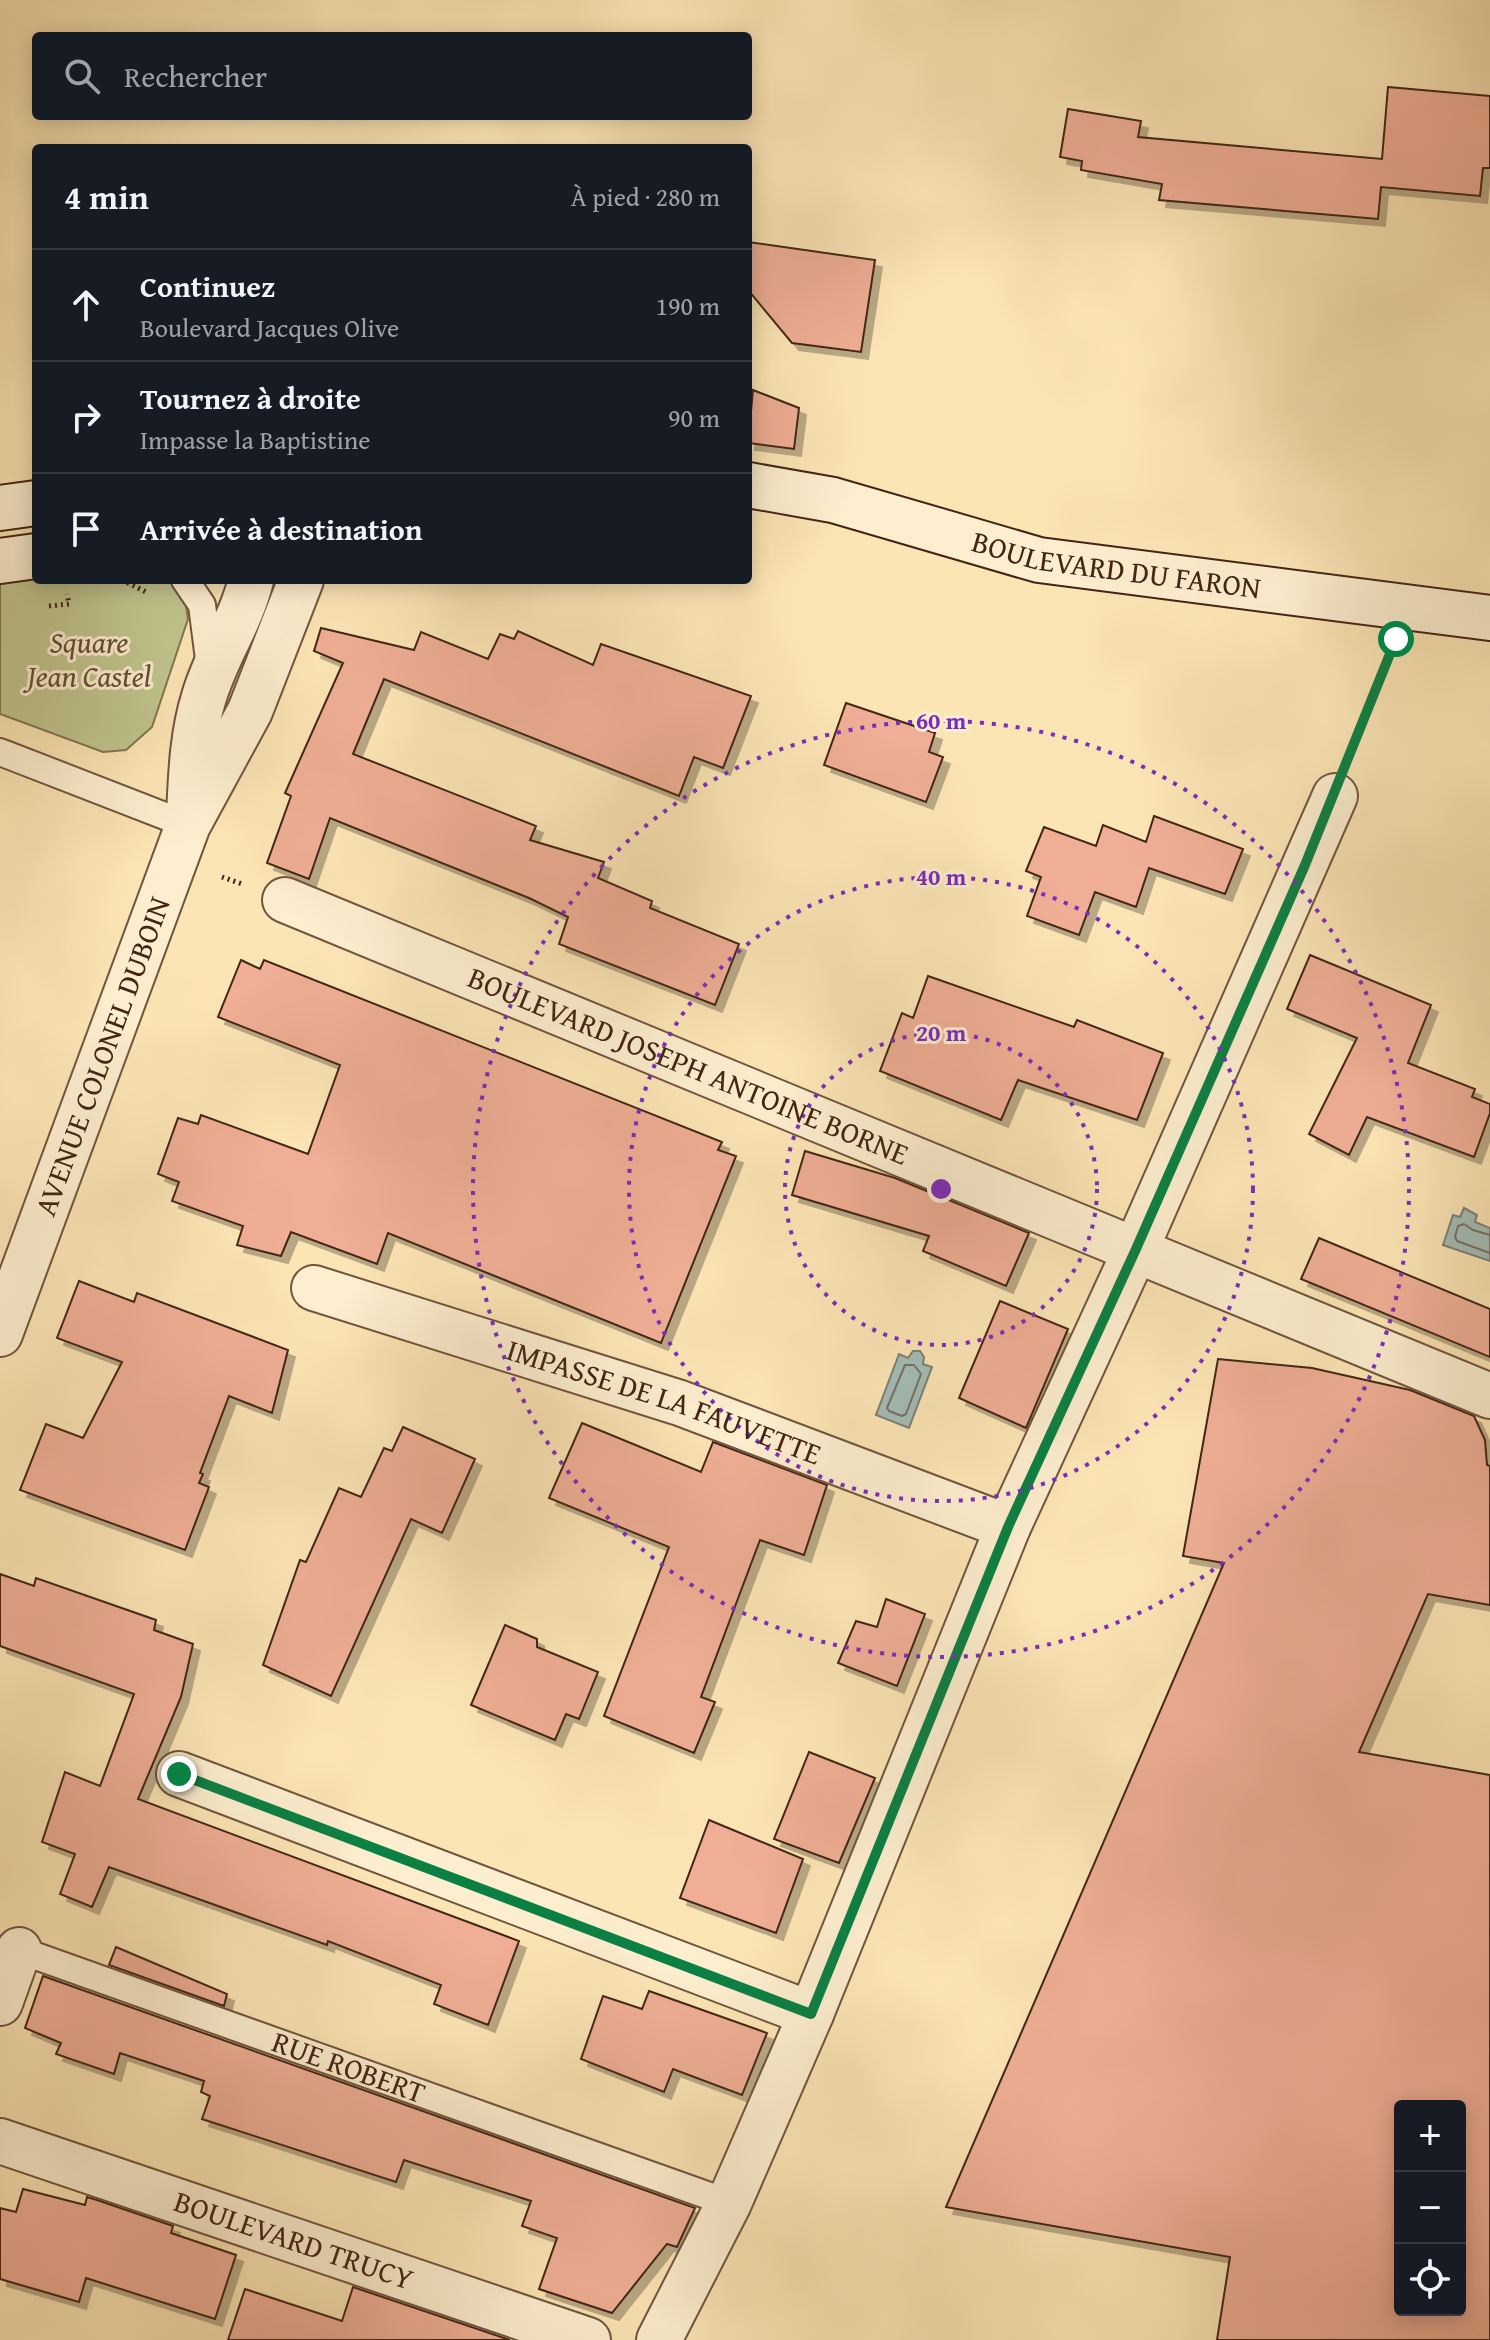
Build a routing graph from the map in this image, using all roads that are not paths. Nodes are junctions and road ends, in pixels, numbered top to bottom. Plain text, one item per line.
1 (752, 486) edge
2 (32, 504) edge
3 (0, 508) edge
4 (32, 557) edge
5 (0, 561) edge
6 (188, 584) edge
7 (250, 584) edge
8 (299, 584) edge
9 (1490, 618) edge
10 (211, 678) junction
11 (0, 752) edge
12 (1335, 796) road end
13 (188, 825) junction
14 (285, 900) dead end
15 (1136, 1249) junction
16 (314, 1288) dead end
17 (0, 1334) edge
18 (1490, 1396) edge
19 (1008, 1527) junction
20 (179, 1774) dead end
21 (19, 1950) joint
22 (0, 2003) edge
23 (811, 2014) junction
24 (0, 2141) edge
25 (729, 2203) junction
26 (588, 2340) edge
27 (659, 2340) edge

1 - 9 street, BOULEVARD DU FARON
2 - 3 street
4 - 5 street
6 - 10 lane
7 - 10 street, AVENUE COLONEL DUBOIN
8 - 13 street, AVENUE COLONEL DUBOIN
10 - 13 street, AVENUE COLONEL DUBOIN
11 - 13 lane
12 - 15 street
13 - 17 street, AVENUE COLONEL DUBOIN
14 - 15 street, BOULEVARD JOSEPH ANTOINE BORNE
15 - 18 street, BOULEVARD JOSEPH ANTOINE BORNE
15 - 19 street
16 - 19 street, IMPASSE DE LA FAUVETTE
19 - 23 street
20 - 23 street
21 - 22 street, RUE ROBERT
21 - 25 lane, RUE ROBERT
23 - 25 street
24 - 26 street, BOULEVARD TRUCY
25 - 27 street

